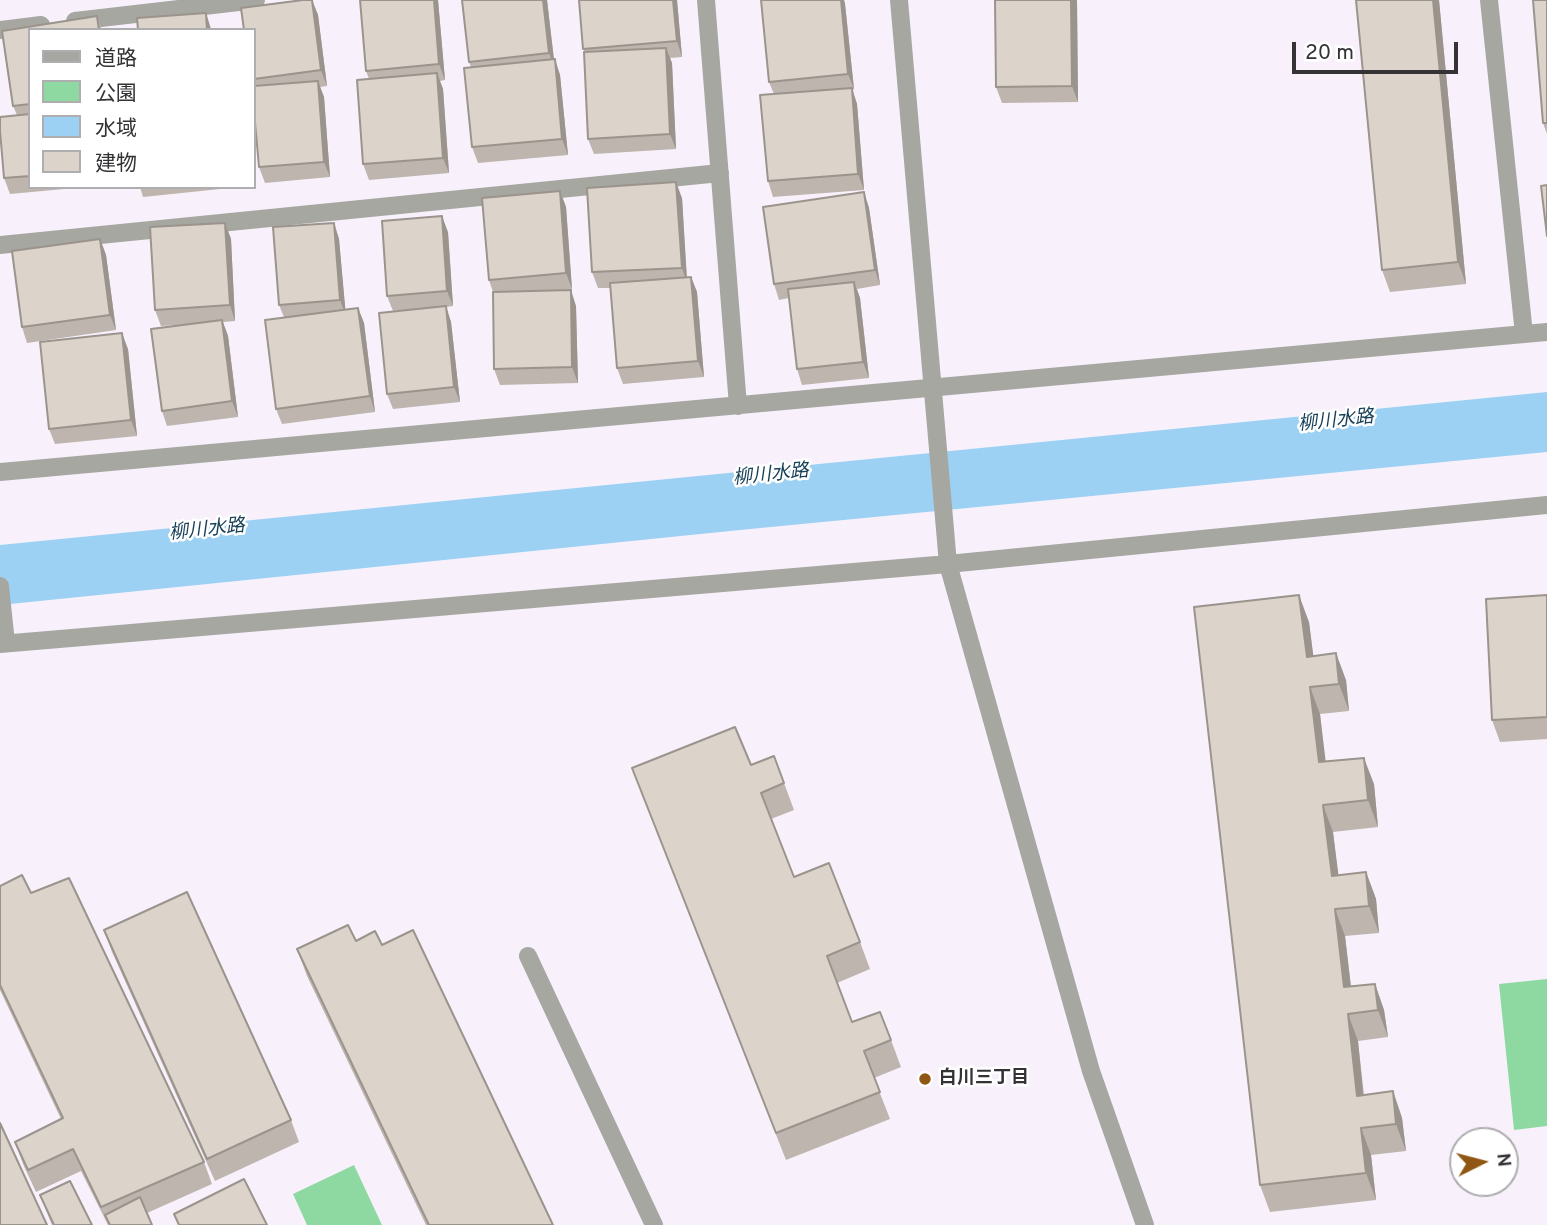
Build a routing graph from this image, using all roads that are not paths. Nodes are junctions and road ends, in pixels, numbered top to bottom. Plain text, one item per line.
1 (256, 0) edge
2 (706, 0) edge
3 (899, 0) edge
4 (1489, 0) edge
5 (0, 30) edge
6 (720, 173) junction
7 (0, 244) edge
8 (1547, 332) edge
9 (1524, 334) junction
10 (932, 388) junction
11 (738, 406) junction
12 (0, 472) edge
13 (1547, 505) edge
14 (948, 564) junction
15 (0, 586) edge
16 (3, 644) edge
17 (528, 956) dead end
18 (654, 1225) edge
19 (1145, 1225) edge

1 - 5 street
2 - 6 street
3 - 10 street
4 - 9 street
6 - 7 street
6 - 11 street
8 - 9 street
9 - 10 street
10 - 11 street
10 - 14 street
11 - 12 street
13 - 14 street
14 - 16 street
14 - 19 street
15 - 16 street
17 - 18 street

